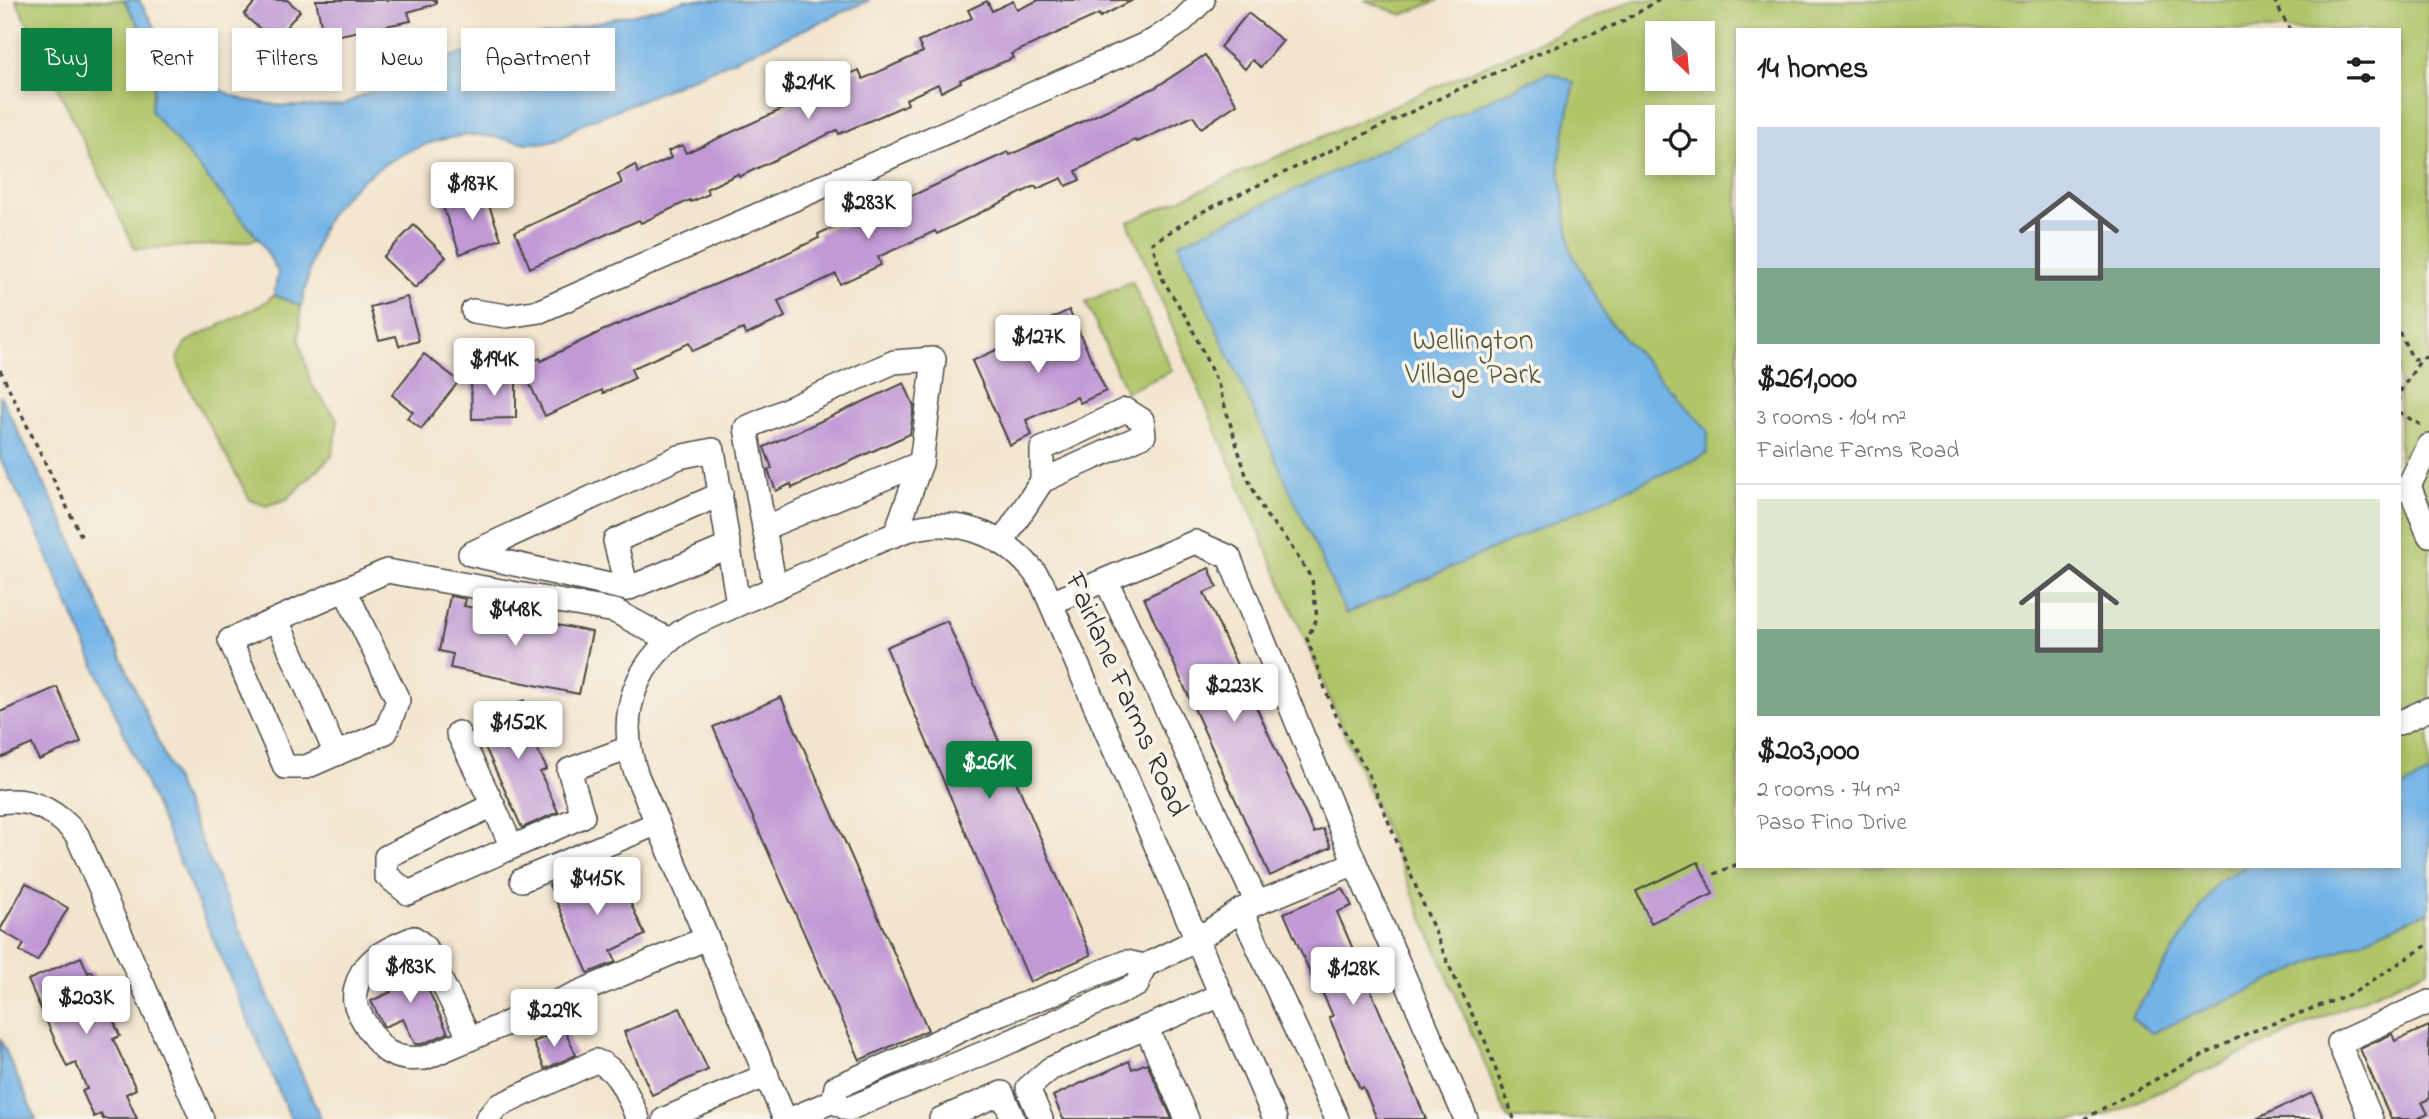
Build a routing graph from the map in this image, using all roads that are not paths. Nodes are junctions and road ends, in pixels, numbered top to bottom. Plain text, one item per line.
1 (1203, 0) edge
2 (474, 312) dead end
3 (2429, 446) edge
4 (921, 463) junction
5 (1042, 481) dead end
6 (2404, 488) edge
7 (721, 494) junction
8 (764, 528) junction
9 (895, 535) junction
10 (2429, 536) edge
11 (1002, 542) junction
12 (729, 546) junction
13 (1106, 580) junction
14 (775, 588) junction
15 (627, 589) junction
16 (345, 590) junction
17 (1051, 603) junction
18 (738, 604) junction
19 (277, 620) junction
20 (669, 640) junction
21 (2429, 709) edge
22 (2401, 722) edge
23 (458, 733) dead end
24 (629, 748) junction
25 (336, 754) junction
26 (0, 802) edge
27 (493, 806) junction
28 (658, 823) junction
29 (512, 847) junction
30 (1354, 863) junction
31 (522, 880) dead end
32 (1249, 906) junction
33 (708, 938) junction
34 (1197, 940) junction
35 (1144, 966) junction
36 (1221, 995) junction
37 (2429, 1002) edge
38 (1146, 1027) junction
39 (470, 1039) junction
40 (767, 1075) junction
41 (833, 1101) junction
42 (202, 1119) edge
43 (487, 1119) edge
44 (638, 1119) edge
45 (665, 1119) edge
46 (785, 1119) edge
47 (791, 1119) edge
48 (941, 1119) edge
49 (1013, 1119) edge
50 (1041, 1119) edge
51 (1187, 1119) edge
52 (1275, 1119) edge
53 (1337, 1119) edge
54 (1466, 1119) edge
55 (2371, 1119) edge

1 - 2 street
3 - 6 street
4 - 8 street
4 - 8 street
4 - 9 street
5 - 11 street
6 - 10 street
7 - 12 street
7 - 15 street
7 - 15 street
8 - 14 street
9 - 11 street, Fairlane Farms Road
9 - 14 street, Fairlane Farms Road
11 - 17 street, Fairlane Farms Road
12 - 15 street
12 - 18 street
13 - 17 street
13 - 30 street
13 - 32 street
14 - 18 street, Fairlane Farms Road
16 - 19 street
16 - 20 street
16 - 25 street
17 - 34 street, Fairlane Farms Road
18 - 20 street, Fairlane Farms Road
19 - 25 street
19 - 25 street
20 - 24 street, Fairlane Farms Road
21 - 22 street
23 - 27 street
24 - 28 street, Fairlane Farms Road
24 - 29 street
26 - 42 street
27 - 29 street
27 - 29 street
28 - 31 street
28 - 33 street, Fairlane Farms Road
30 - 32 street
30 - 54 street
32 - 34 street
32 - 53 street
33 - 39 street
33 - 40 street, Fairlane Farms Road
34 - 35 street
34 - 36 street, Fairlane Farms Road
35 - 41 street
35 - 41 street
36 - 38 street
36 - 52 street, Fairlane Farms Road
37 - 55 street
38 - 50 street
38 - 51 street
39 - 39 street
40 - 45 street
40 - 46 street, Fairlane Farms Road
41 - 47 street
43 - 44 street
48 - 49 street

